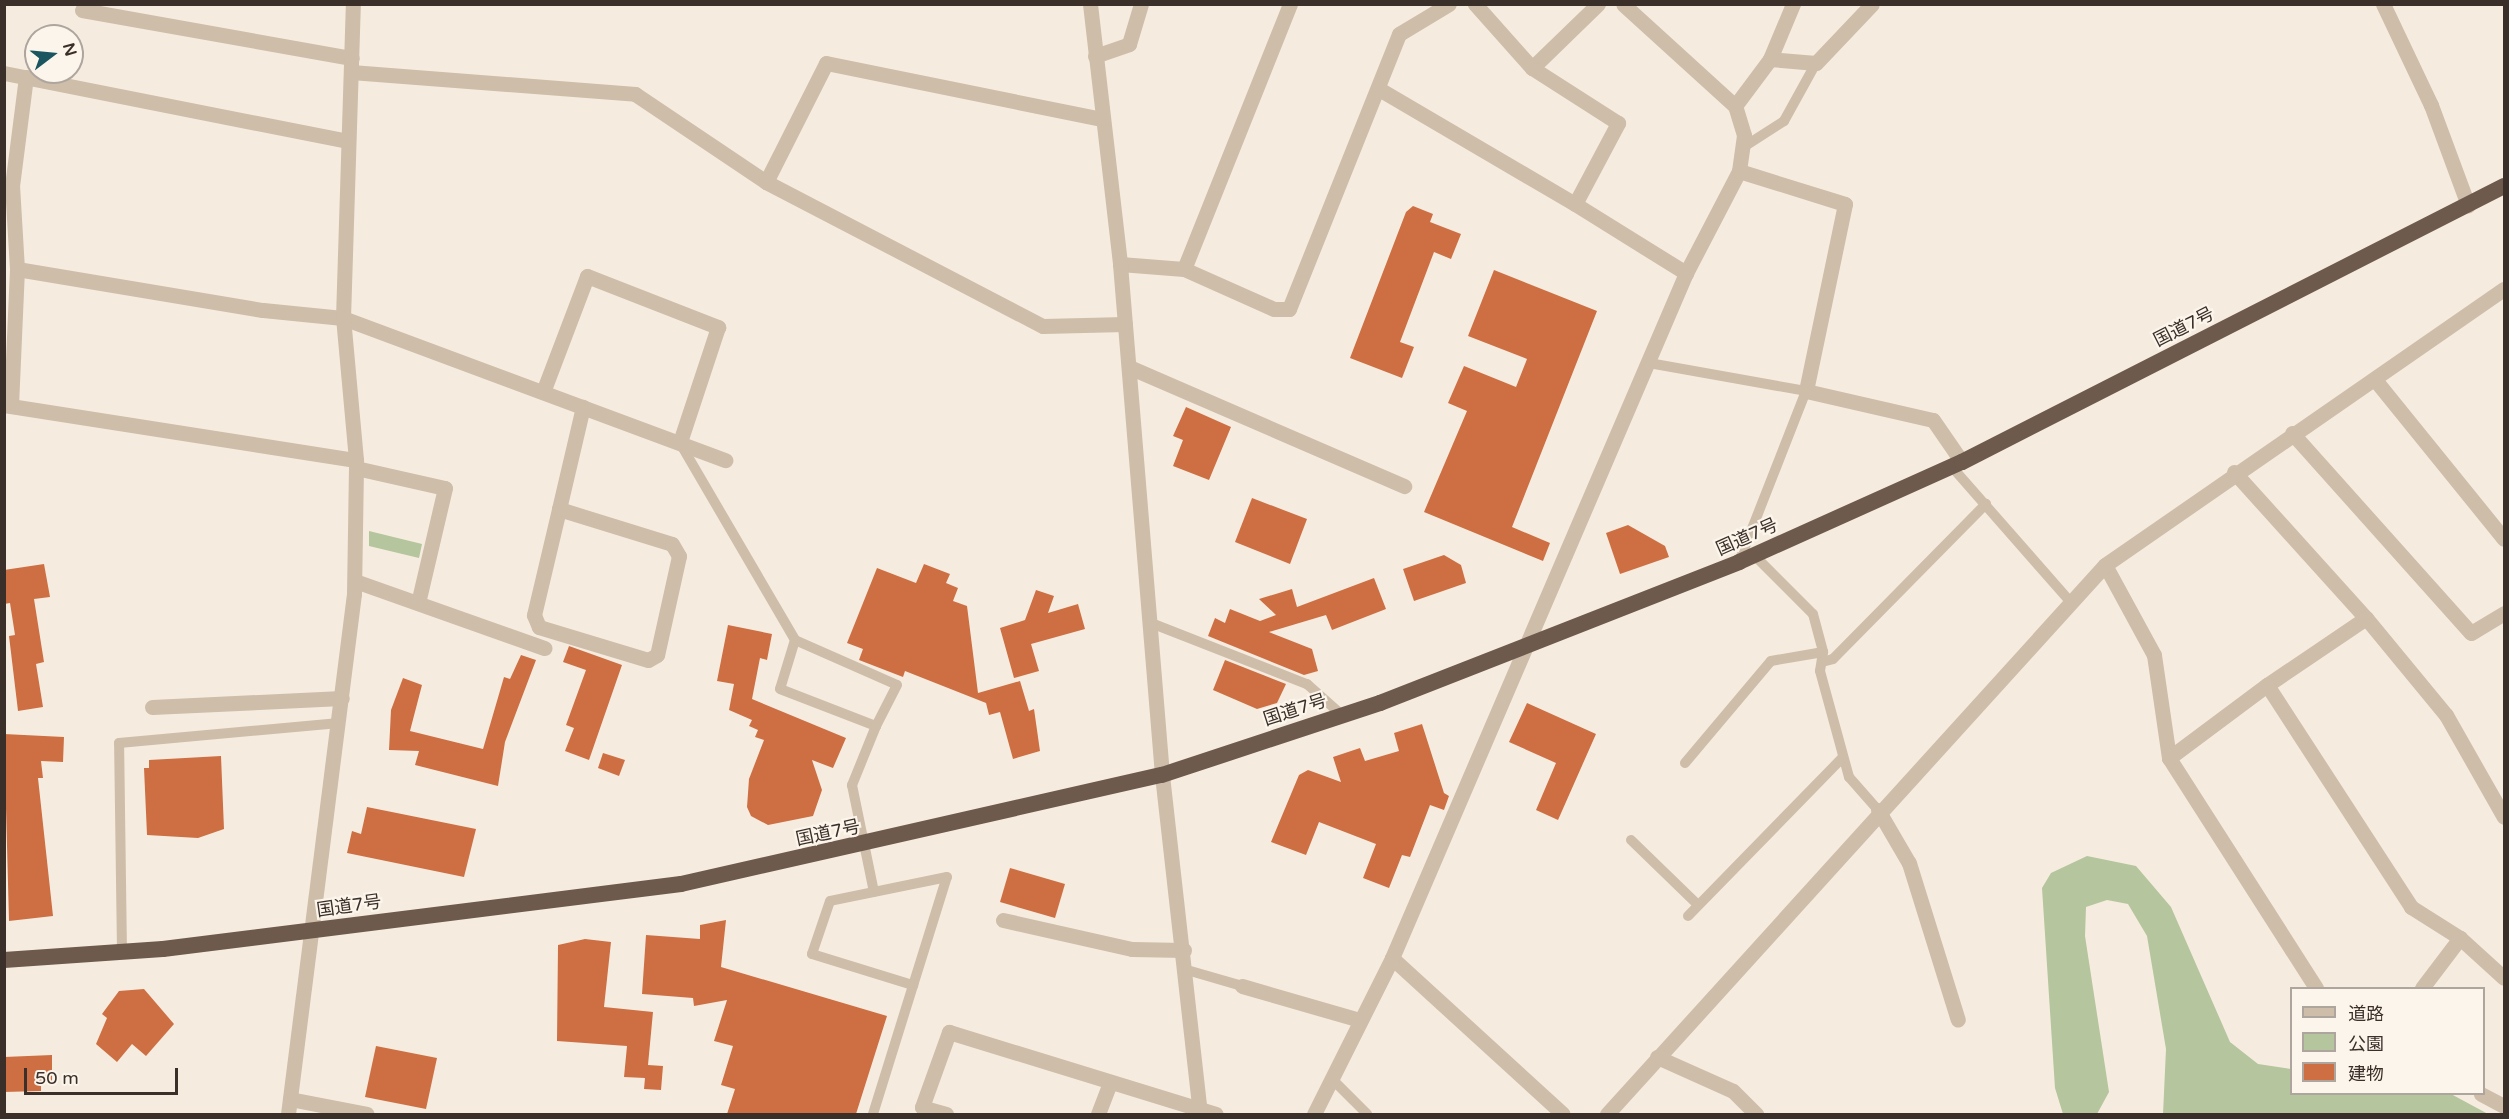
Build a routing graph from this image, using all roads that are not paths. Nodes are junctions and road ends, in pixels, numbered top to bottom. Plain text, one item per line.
1 (353, 4) edge
2 (1090, 4) edge
3 (1141, 4) edge
4 (1290, 4) edge
5 (1449, 4) edge
6 (1475, 4) edge
7 (1598, 4) edge
8 (1623, 4) edge
9 (1793, 4) edge
10 (1872, 4) edge
11 (2383, 4) edge
12 (82, 10) dead end
13 (1095, 56) junction
14 (1770, 59) junction
15 (1816, 63) junction
16 (352, 65) junction
17 (1532, 69) junction
18 (4, 73) edge
19 (24, 77) edge
20 (25, 84) edge
21 (61, 84) edge
22 (1379, 89) junction
23 (1736, 106) junction
24 (1102, 119) junction
25 (347, 141) junction
26 (1742, 148) junction
27 (1739, 171) junction
28 (766, 182) junction
29 (2505, 186) edge
30 (1575, 204) junction
31 (2468, 205) junction
32 (1120, 264) junction
33 (17, 269) junction
34 (1184, 269) junction
35 (1686, 273) junction
36 (2505, 289) edge
37 (343, 318) junction
38 (1125, 324) junction
39 (1648, 363) junction
40 (1129, 367) junction
41 (2376, 381) junction
42 (1806, 391) junction
43 (543, 392) junction
44 (8, 406) edge
45 (583, 407) junction
46 (2292, 434) junction
47 (680, 442) junction
48 (725, 459) dead end
49 (356, 464) junction
50 (1957, 464) junction
51 (2234, 471) junction
52 (1404, 486) dead end
53 (1986, 504) junction
54 (559, 508) junction
55 (2505, 540) edge
56 (1747, 559) junction
57 (2105, 565) junction
58 (355, 581) junction
59 (2069, 600) junction
60 (418, 603) junction
61 (2505, 613) edge
62 (2366, 618) junction
63 (1151, 623) junction
64 (795, 640) junction
65 (1527, 646) junction
66 (544, 648) dead end
67 (1823, 657) junction
68 (2267, 685) junction
69 (342, 698) junction
70 (152, 707) dead end
71 (1342, 715) junction
72 (339, 723) junction
73 (876, 726) junction
74 (1843, 757) junction
75 (2169, 758) junction
76 (1684, 763) dead end
77 (1162, 775) junction
78 (1878, 810) junction
79 (2505, 816) edge
80 (1631, 840) dead end
81 (861, 845) junction
82 (874, 892) junction
83 (1698, 905) junction
84 (1688, 916) dead end
85 (1003, 920) dead end
86 (314, 931) junction
87 (2460, 938) junction
88 (1184, 951) junction
89 (122, 952) junction
90 (1392, 958) junction
91 (4, 960) edge
92 (1187, 970) junction
93 (2505, 978) edge
94 (913, 985) junction
95 (1242, 986) joint
96 (2315, 987) edge
97 (2423, 987) edge
98 (1360, 1020) junction
99 (1958, 1020) dead end
100 (1657, 1057) junction
101 (1331, 1078) junction
102 (1110, 1082) junction
103 (2483, 1095) edge
104 (290, 1099) junction
105 (2505, 1106) edge
106 (1200, 1112) edge
107 (288, 1114) edge
108 (367, 1114) edge
109 (873, 1114) edge
110 (946, 1114) edge
111 (1098, 1114) edge
112 (1216, 1114) edge
113 (1314, 1114) edge
114 (1366, 1114) edge
115 (1563, 1114) edge
116 (1607, 1114) edge
117 (1756, 1114) edge

1 - 16 street
2 - 13 street
3 - 13 street
4 - 34 street
5 - 22 street
6 - 17 street
7 - 17 street
8 - 23 street
9 - 14 street
10 - 15 street
11 - 31 street
12 - 16 street
13 - 24 street
14 - 15 street
14 - 23 street
15 - 26 lane
16 - 25 street
16 - 28 street
17 - 30 street
18 - 19 street
20 - 33 street
21 - 25 street
22 - 30 street
22 - 34 street
23 - 26 street
24 - 28 street
24 - 32 street
25 - 37 street
26 - 27 street
27 - 35 street
27 - 42 street
28 - 38 street
29 - 31 highway, 国道7号
30 - 35 street
31 - 50 highway, 国道7号
32 - 34 street
32 - 38 street
33 - 37 street
33 - 44 street
35 - 39 street
36 - 41 street
37 - 43 street
37 - 49 street
38 - 40 street
39 - 42 lane
39 - 65 street
40 - 52 street
40 - 63 street
41 - 46 street
41 - 55 street
42 - 50 street
42 - 56 lane
43 - 45 street
43 - 47 street
44 - 49 street
45 - 47 street
45 - 54 street
46 - 51 street
46 - 61 street
47 - 48 street
47 - 64 lane
49 - 58 street
49 - 60 street
50 - 53 lane
50 - 56 highway, 国道7号
51 - 57 street
51 - 62 street
53 - 59 lane
53 - 67 lane
54 - 54 street
56 - 65 highway, 国道7号
56 - 67 lane
57 - 59 street
57 - 75 street
58 - 60 street
58 - 69 street
59 - 78 street
60 - 66 street
62 - 68 street
62 - 79 street
63 - 71 lane
63 - 77 street
64 - 73 lane
64 - 73 lane
65 - 71 highway, 国道7号
65 - 90 street
67 - 74 lane
67 - 76 lane
68 - 75 street
68 - 87 street
69 - 70 street
69 - 72 street
71 - 77 highway, 国道7号
72 - 86 street
72 - 89 lane
73 - 81 lane
74 - 78 lane
74 - 83 lane
75 - 96 street
77 - 81 highway, 国道7号
77 - 88 street
78 - 99 street
78 - 100 street
80 - 83 lane
81 - 82 lane
81 - 86 highway, 国道7号
82 - 94 lane
82 - 94 lane
83 - 84 lane
85 - 88 street
86 - 89 highway, 国道7号
86 - 104 street
87 - 93 street
87 - 97 street
88 - 92 street
89 - 91 highway, 国道7号
90 - 98 street
90 - 115 street
92 - 95 lane
92 - 106 street
94 - 109 lane
95 - 98 street
98 - 101 street
100 - 116 street
100 - 117 street
101 - 113 street
101 - 114 lane
102 - 106 street
102 - 110 street
102 - 111 street
103 - 105 street
104 - 107 street
104 - 108 street
106 - 112 street

